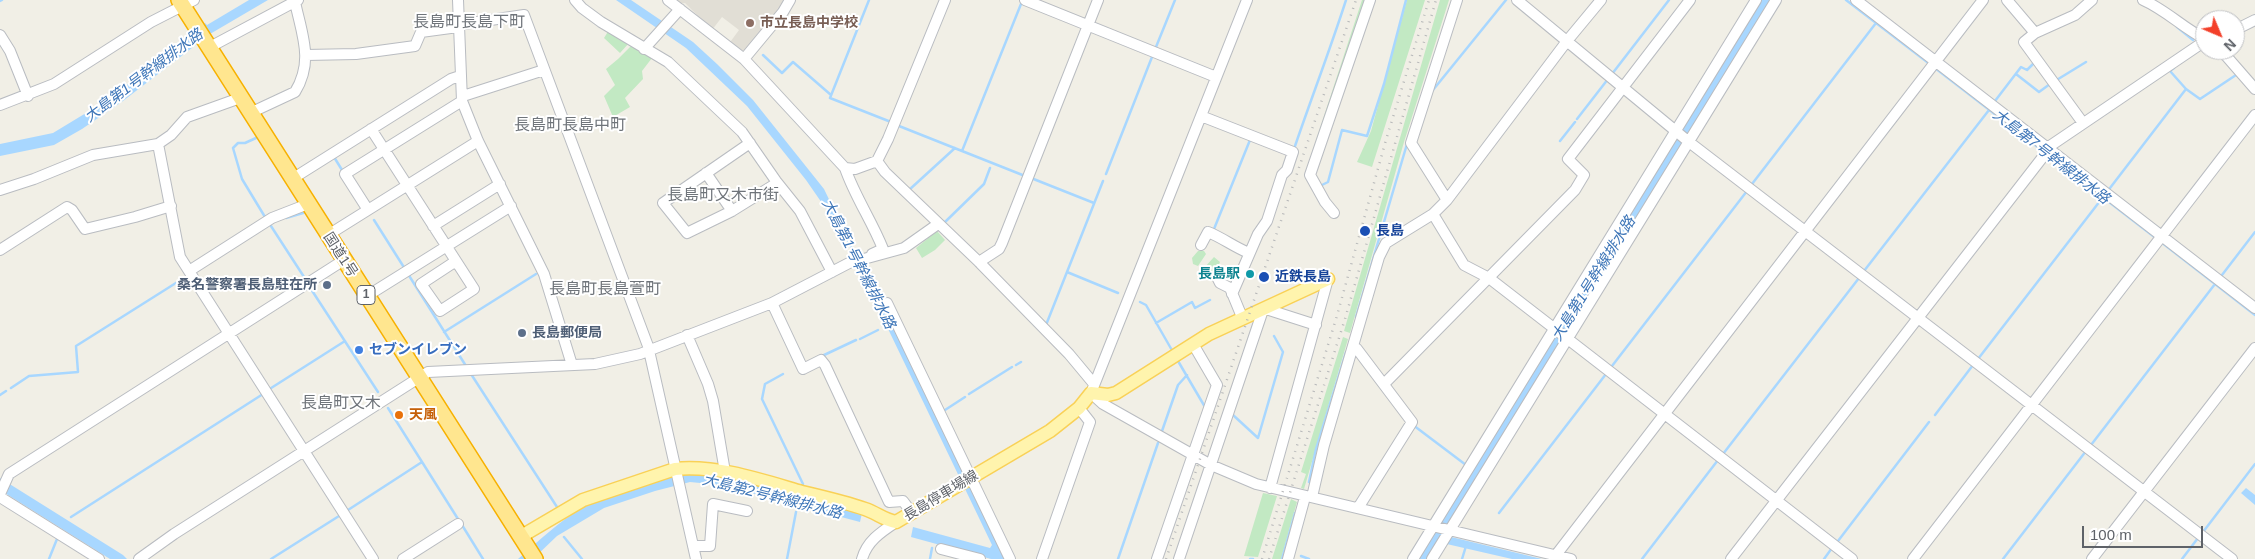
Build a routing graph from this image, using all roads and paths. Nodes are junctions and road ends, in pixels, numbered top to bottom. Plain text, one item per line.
1 (458, 0) edge
2 (575, 0) edge
3 (668, 0) edge
4 (790, 0) edge
5 (946, 0) edge
6 (1025, 0) edge
7 (1098, 0) edge
8 (1247, 0) edge
9 (1370, 0) edge
10 (1457, 0) edge
11 (1517, 0) edge
12 (1601, 0) edge
13 (1690, 0) edge
14 (1756, 0) edge
15 (1776, 0) edge
16 (1856, 0) edge
17 (1983, 0) edge
18 (2007, 0) edge
19 (2092, 0) edge
20 (2145, 0) edge
21 (296, 1) edge
22 (185, 2) edge
23 (680, 9) junction
24 (1088, 25) junction
25 (458, 26) junction
26 (2035, 33) junction
27 (2195, 34) edge
28 (0, 35) edge
29 (1567, 41) junction
30 (209, 46) junction
31 (2195, 47) edge
32 (644, 49) junction
33 (306, 55) junction
34 (744, 59) junction
35 (2229, 60) edge
36 (1933, 65) junction
37 (544, 70) junction
38 (460, 76) junction
39 (1216, 77) junction
40 (1624, 86) junction
41 (2255, 89) edge
42 (28, 96) junction
43 (240, 98) junction
44 (462, 99) junction
45 (0, 105) edge
46 (250, 113) junction
47 (2255, 115) edge
48 (1201, 116) junction
49 (2083, 123) junction
50 (371, 129) junction
51 (1677, 132) junction
52 (478, 141) junction
53 (1689, 141) junction
54 (750, 142) junction
55 (158, 144) junction
56 (384, 149) junction
57 (2047, 151) junction
58 (877, 161) junction
59 (845, 168) junction
60 (706, 172) junction
61 (292, 179) junction
62 (777, 183) junction
63 (500, 184) junction
64 (408, 186) junction
65 (0, 190) edge
66 (1447, 200) junction
67 (308, 204) junction
68 (171, 206) junction
69 (511, 206) junction
70 (368, 210) junction
71 (732, 211) junction
72 (1334, 213) dead end
73 (1433, 214) junction
74 (938, 224) junction
75 (434, 226) junction
76 (1806, 230) junction
77 (328, 235) junction
78 (2160, 239) junction
79 (1201, 245) dead end
80 (447, 247) junction
81 (0, 250) edge
82 (1249, 253) junction
83 (344, 260) junction
84 (858, 260) junction
85 (456, 262) junction
86 (979, 262) junction
87 (189, 271) junction
88 (832, 272) junction
89 (1218, 277) dead end
90 (1488, 278) junction
91 (1328, 279) joint
92 (1232, 294) junction
93 (367, 296) junction
94 (772, 303) junction
95 (887, 303) dead end
96 (2255, 308) edge
97 (1264, 309) junction
98 (1242, 317) junction
99 (1919, 318) junction
100 (1316, 325) junction
101 (1556, 330) junction
102 (228, 332) junction
103 (687, 335) junction
104 (1567, 339) junction
105 (1193, 344) junction
106 (1354, 347) junction
107 (2255, 348) edge
108 (649, 350) junction
109 (572, 365) junction
110 (420, 377) junction
111 (1384, 384) junction
112 (1093, 389) junction
113 (2032, 405) junction
114 (1079, 408) junction
115 (1665, 414) junction
116 (304, 451) junction
117 (1193, 455) junction
118 (1211, 465) junction
119 (676, 472) junction
120 (725, 472) junction
121 (4, 477) edge
122 (971, 478) junction
123 (1270, 488) junction
124 (2144, 492) junction
125 (0, 494) edge
126 (1308, 497) junction
127 (1777, 500) junction
128 (1358, 508) junction
129 (746, 511) dead end
130 (912, 513) junction
131 (896, 522) junction
132 (458, 524) dead end
133 (1433, 527) junction
134 (1447, 532) junction
135 (523, 542) junction
136 (693, 546) junction
137 (941, 549) dead end
138 (1556, 555) junction
139 (1539, 556) edge
140 (99, 559) edge
141 (139, 559) edge
142 (373, 559) edge
143 (403, 559) edge
144 (535, 559) edge
145 (696, 559) edge
146 (862, 559) edge
147 (980, 559) edge
148 (1010, 559) edge
149 (1042, 559) edge
150 (1157, 559) edge
151 (1179, 559) edge
152 (1288, 559) edge
153 (1413, 559) edge
154 (1432, 559) edge
155 (1571, 559) edge
156 (1731, 559) edge
157 (1852, 559) edge
158 (1913, 559) edge
159 (2092, 559) edge
160 (2232, 559) edge

1 - 25 street
2 - 32 street
3 - 23 street
4 - 34 street
5 - 58 street
6 - 24 street
7 - 24 street
8 - 39 street
9 - 72 street
10 - 66 street
11 - 29 street
12 - 29 street
13 - 40 street
14 - 51 street
15 - 53 street
16 - 36 street
17 - 36 street
18 - 26 street
19 - 26 street
20 - 27 street
21 - 30 street
21 - 33 street
22 - 30 highway, 国道1号 / 1
22 - 42 street
23 - 32 street
23 - 34 street
24 - 39 street
24 - 86 street
25 - 33 street
25 - 37 street
25 - 38 street
26 - 49 street
28 - 42 street
29 - 40 street
29 - 66 street
30 - 43 highway, 国道1号 / 1
31 - 49 street
32 - 54 street
33 - 46 street
34 - 59 street
35 - 41 street
36 - 57 street
36 - 76 street
37 - 44 street
37 - 108 street
38 - 44 street
38 - 50 street
39 - 48 street
40 - 51 street
40 - 90 street
42 - 45 street
43 - 46 highway, 国道1号 / 1
43 - 55 street
44 - 52 street
44 - 56 street
46 - 61 highway, 国道1号 / 1
47 - 78 street
48 - 82 street
48 - 112 street
49 - 57 street
50 - 56 street
50 - 61 street
51 - 53 street
51 - 101 street
52 - 63 street
52 - 64 street
53 - 76 street
53 - 104 street
54 - 60 street
54 - 62 street
55 - 65 street
55 - 68 street
56 - 64 street
56 - 70 street
57 - 78 street
57 - 99 street
58 - 59 street
58 - 74 street
59 - 84 street
60 - 71 street
60 - 71 street
61 - 67 highway, 国道1号 / 1
62 - 71 street
62 - 88 street
63 - 69 street
63 - 75 street
64 - 70 street
64 - 75 street
66 - 73 street
67 - 77 highway, 国道1号 / 1
67 - 87 street
68 - 81 street
68 - 87 street
69 - 80 street
69 - 109 street
70 - 77 street
73 - 90 street
73 - 106 street
74 - 84 street
74 - 86 street
75 - 80 street
76 - 99 street
76 - 115 street
77 - 83 highway, 国道1号 / 1
78 - 96 street
78 - 113 street
79 - 82 street
80 - 85 street
80 - 93 street
82 - 92 street
83 - 93 highway, 国道1号 / 1
83 - 102 street
84 - 88 street
85 - 85 street
86 - 112 street
87 - 102 street
88 - 94 street
89 - 92 street
90 - 101 street
90 - 111 street
91 - 97 main road
91 - 100 street
92 - 98 street
93 - 110 highway, 国道1号 / 1
94 - 103 street
94 - 130 street
95 - 122 street
97 - 98 main road
97 - 100 street
97 - 118 street
98 - 105 main road
99 - 113 street
99 - 127 street
100 - 123 street
101 - 104 street
101 - 133 street
102 - 116 street
102 - 121 street
103 - 108 street
103 - 120 street
104 - 115 street
104 - 134 street
105 - 112 main road
105 - 117 street
106 - 111 street
106 - 126 street
107 - 124 street
108 - 109 street
108 - 119 street
109 - 110 street
110 - 116 street
110 - 135 highway, 国道1号 / 1
111 - 128 street
112 - 114 main road, 長島停車場線
112 - 117 street
113 - 124 street
113 - 158 street
114 - 122 main road, 長島停車場線
114 - 149 street
115 - 127 street
115 - 138 street
116 - 141 street
116 - 142 street
117 - 118 street
117 - 150 street
118 - 123 street
118 - 151 street
119 - 120 main road, 長島停車場線
119 - 135 main road, 長島停車場線
119 - 136 street
120 - 131 main road, 長島停車場線
121 - 125 street
122 - 130 main road, 長島停車場線
122 - 148 street
123 - 126 street
124 - 159 street
124 - 160 street
125 - 140 street
126 - 128 street
126 - 152 street
127 - 156 street
127 - 157 street
128 - 133 street
129 - 136 street
130 - 131 main road, 長島停車場線
131 - 146 street
132 - 143 street
133 - 134 street
133 - 153 street
134 - 139 street
134 - 154 street
135 - 144 highway, 国道1号 / 1
136 - 145 street
137 - 147 street
138 - 139 street
138 - 155 street

